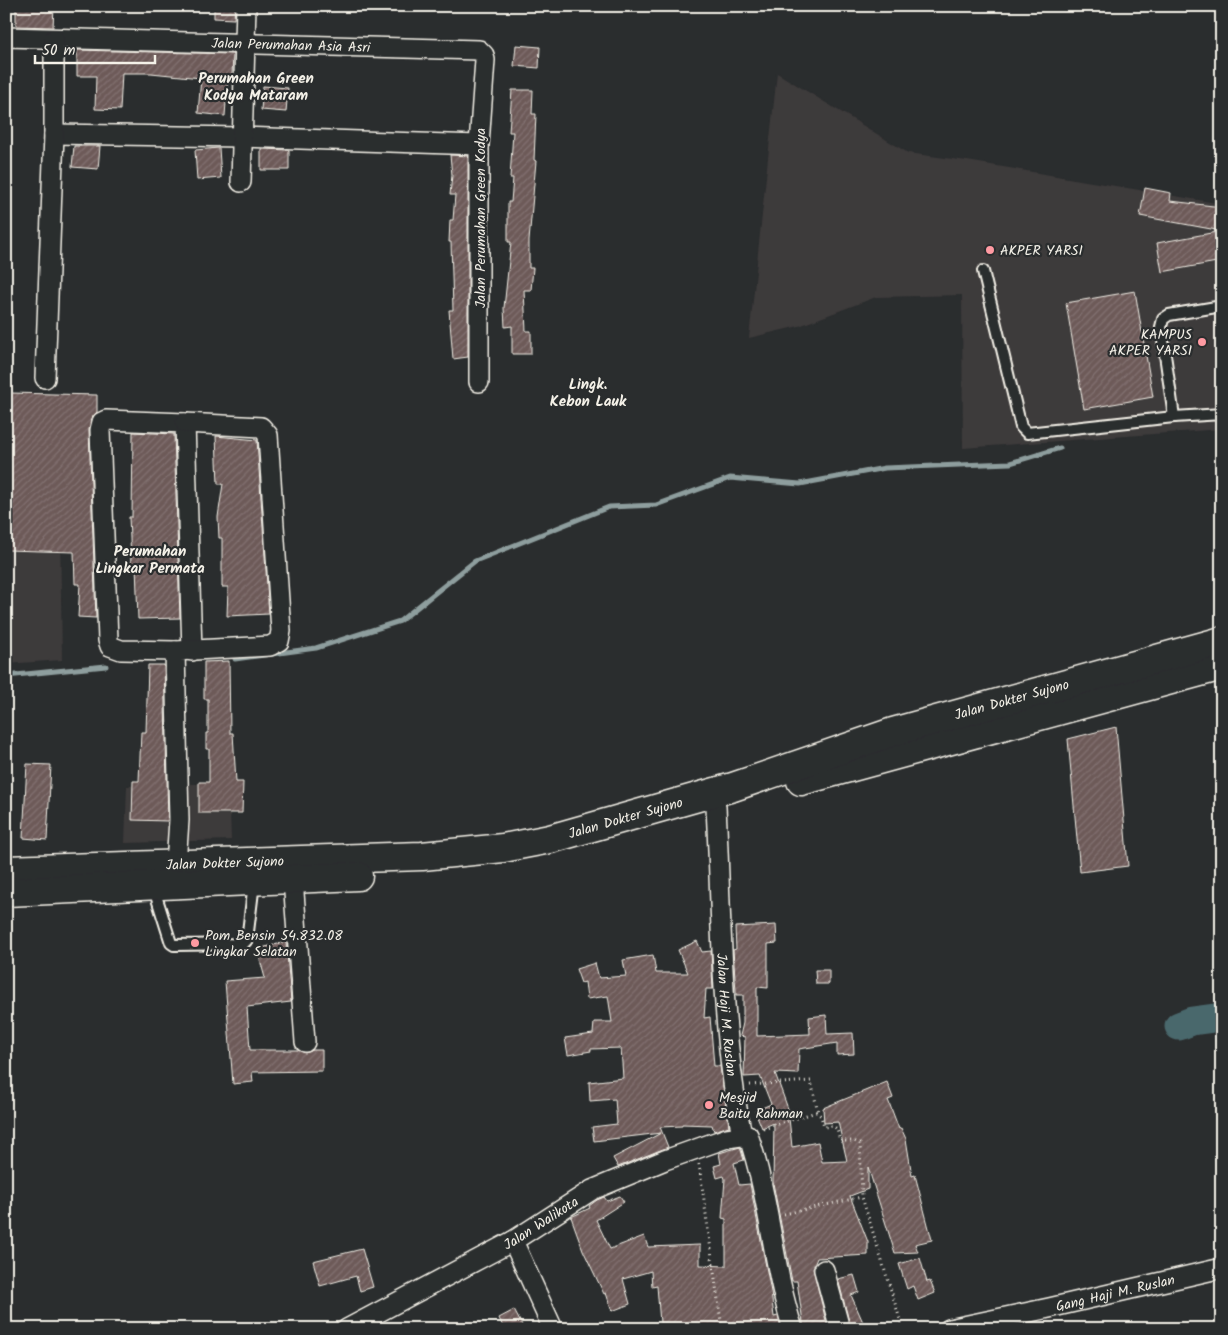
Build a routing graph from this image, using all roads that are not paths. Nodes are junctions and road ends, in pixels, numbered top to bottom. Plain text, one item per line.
1 (246, 6) edge
2 (6, 37) edge
3 (54, 39) junction
4 (246, 45) junction
5 (484, 55) joint
6 (54, 134) junction
7 (241, 137) junction
8 (479, 145) junction
9 (241, 182) dead end
10 (983, 271) dead end
11 (1222, 306) edge
12 (45, 378) dead end
13 (479, 382) dead end
14 (1222, 414) edge
15 (1174, 417) junction
16 (185, 423) junction
17 (1222, 641) edge
18 (183, 651) junction
19 (1222, 666) edge
20 (716, 807) junction
21 (456, 862) junction
22 (176, 864) junction
23 (6, 870) edge
24 (254, 879) junction
25 (293, 879) junction
26 (152, 885) junction
27 (6, 892) edge
28 (305, 1042) dead end
29 (745, 1135) junction
30 (513, 1241) junction
31 (1222, 1268) edge
32 (824, 1270) dead end
33 (347, 1329) edge
34 (553, 1329) edge
35 (793, 1329) edge
36 (840, 1329) edge
37 (949, 1329) edge

1 - 4 street
2 - 3 street, Jalan Perumahan Asia Asri
3 - 4 street, Jalan Perumahan Asia Asri
3 - 6 street
4 - 5 street, Jalan Perumahan Asia Asri
4 - 7 street
5 - 8 street, Jalan Perumahan Green Kodya
6 - 7 street
6 - 12 street
7 - 8 street
7 - 9 street
8 - 13 street, Jalan Perumahan Green Kodya
10 - 15 lane
11 - 15 lane
14 - 15 lane
16 - 18 street
16 - 18 street
16 - 18 street
17 - 21 highway, Jalan Dokter Sujono
18 - 22 street
19 - 20 highway
20 - 21 highway
20 - 29 street, Jalan Haji M. Ruslan
21 - 22 highway, Jalan Dokter Sujono
21 - 25 highway
22 - 23 highway, Jalan Dokter Sujono
24 - 25 highway
24 - 26 highway
24 - 26 lane
25 - 28 street
26 - 27 highway
29 - 30 street, Jalan Walikota
29 - 35 street, Jalan Haji M. Ruslan
30 - 33 street, Jalan Walikota
30 - 34 street
31 - 37 street, Gang Haji M. Ruslan
32 - 36 street

